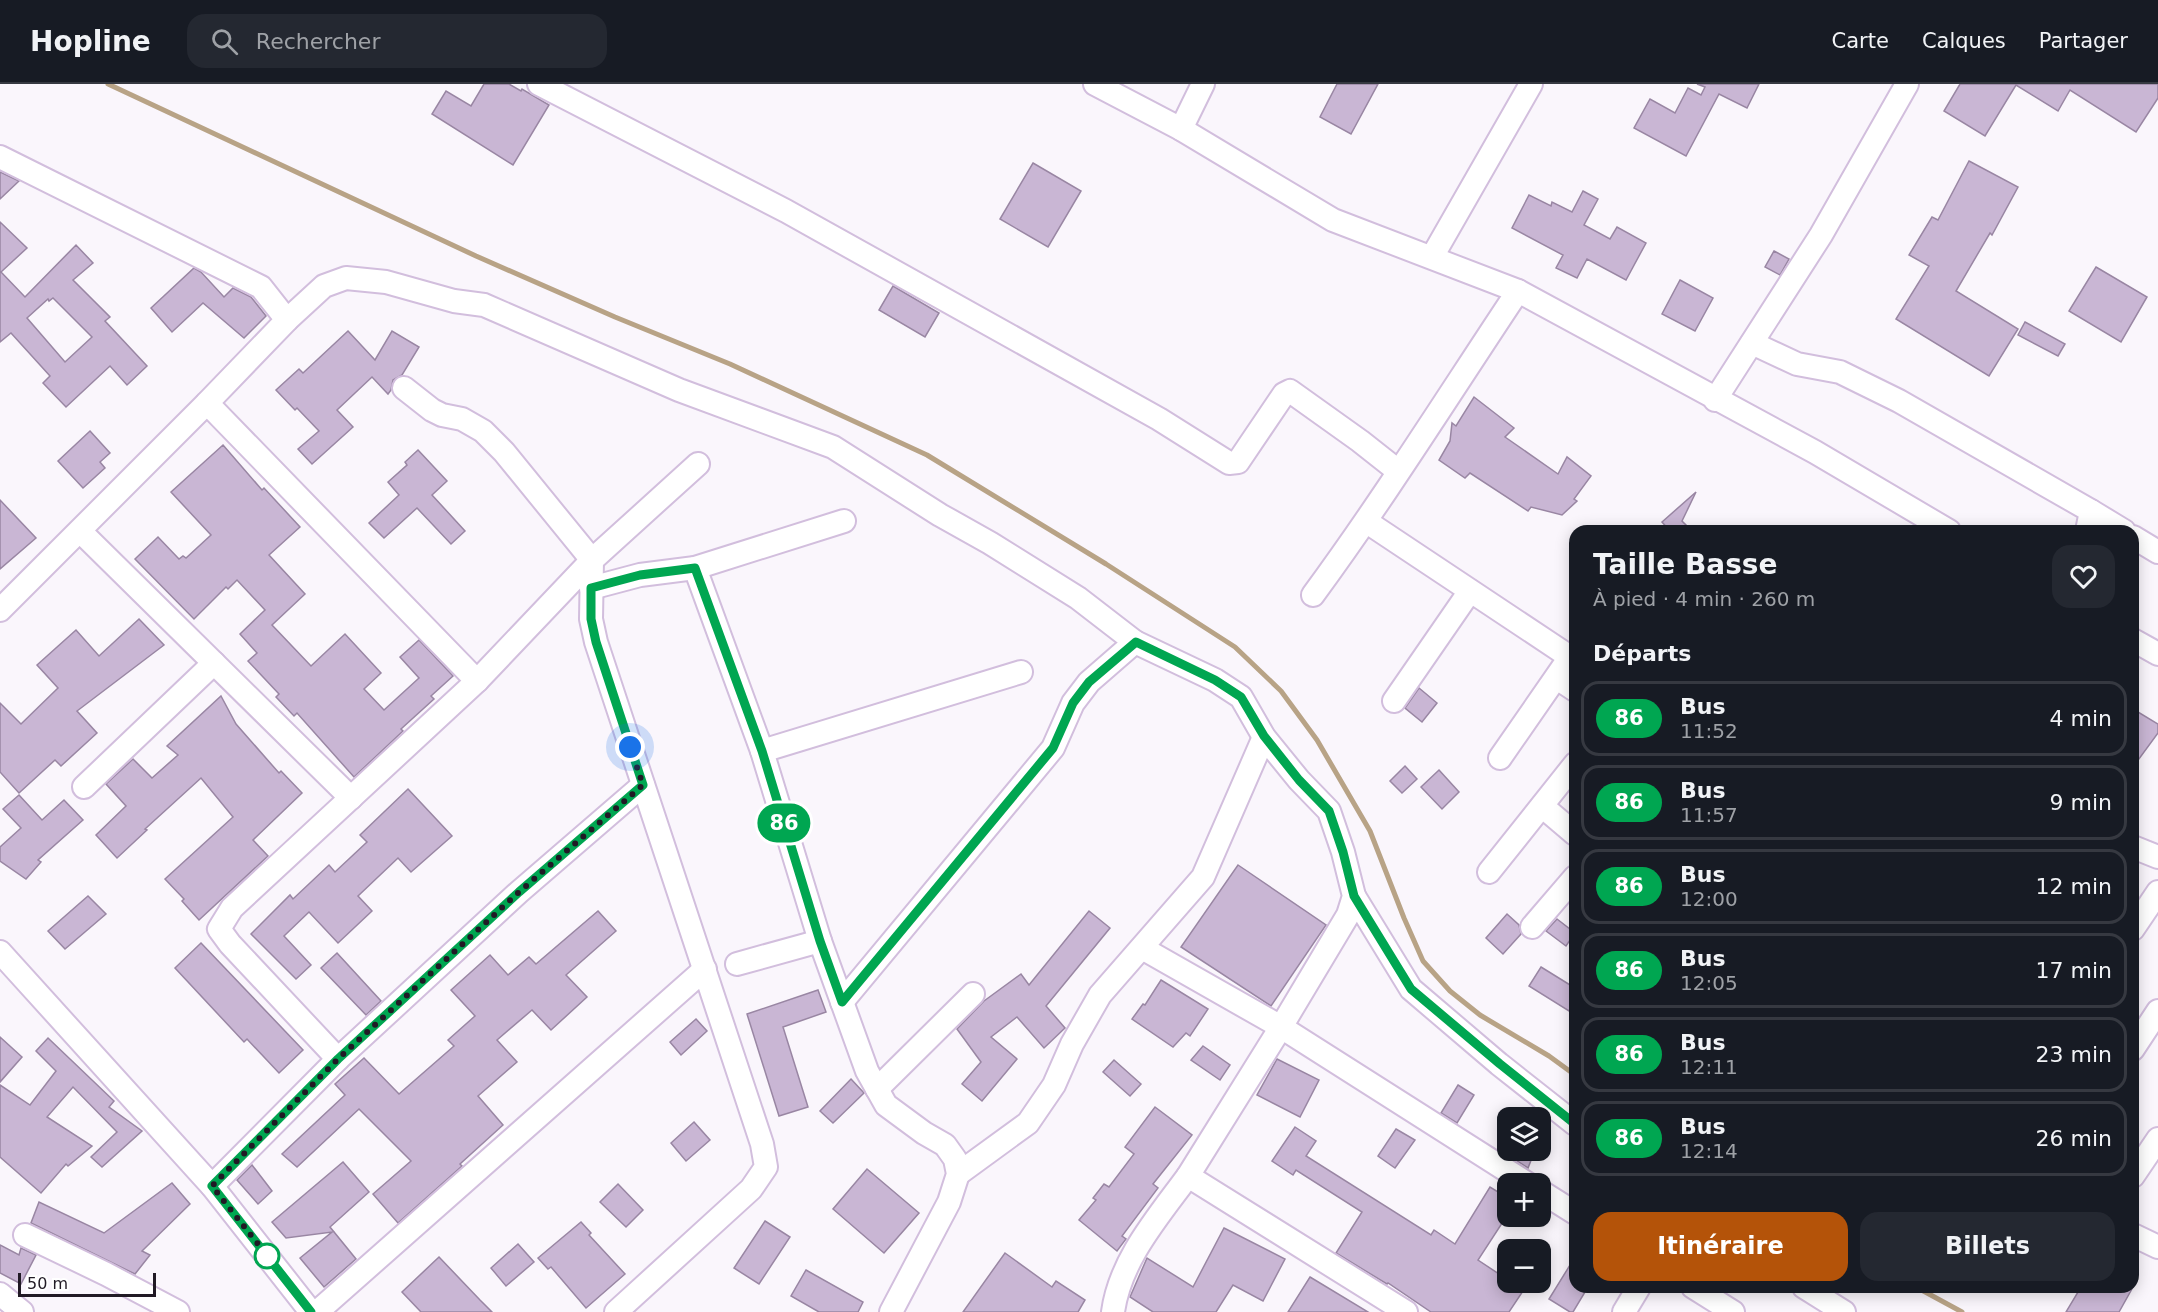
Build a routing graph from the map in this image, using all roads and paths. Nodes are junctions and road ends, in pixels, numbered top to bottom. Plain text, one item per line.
1 (539, 84) edge
2 (1095, 84) edge
3 (1203, 84) edge
4 (1531, 84) edge
5 (1902, 86) edge
6 (1181, 129) junction
7 (0, 157) edge
8 (1432, 257) junction
9 (1518, 291) junction
10 (287, 320) junction
11 (1752, 343) junction
12 (404, 388) dead end
13 (1715, 400) junction
14 (207, 403) junction
15 (698, 464) dead end
16 (1398, 471) junction
17 (844, 521) dead end
18 (2089, 521) edge
19 (1366, 522) junction
20 (1939, 525) edge
21 (80, 531) junction
22 (2139, 541) edge
23 (2158, 552) edge
24 (592, 560) junction
25 (695, 568) junction
26 (591, 588) junction
27 (1470, 591) junction
28 (1313, 596) dead end
29 (0, 610) edge
30 (1136, 642) junction
31 (2139, 643) edge
32 (2158, 654) edge
33 (1569, 656) edge
34 (214, 663) junction
35 (1569, 664) edge
36 (1021, 672) dead end
37 (477, 681) junction
38 (1566, 684) edge
39 (1394, 701) dead end
40 (1264, 736) junction
41 (762, 751) junction
42 (1500, 758) dead end
43 (1569, 772) edge
44 (643, 785) junction
45 (84, 787) dead end
46 (351, 798) junction
47 (1542, 806) junction
48 (1569, 829) edge
49 (2139, 849) edge
50 (2158, 857) edge
51 (1489, 872) dead end
52 (1569, 884) edge
53 (2158, 892) edge
54 (1354, 896) junction
55 (2139, 920) edge
56 (1533, 927) dead end
57 (820, 941) junction
58 (1142, 948) junction
59 (1, 956) edge
60 (737, 964) dead end
61 (705, 969) junction
62 (973, 994) dead end
63 (842, 1002) junction
64 (2158, 1011) edge
65 (1281, 1027) junction
66 (2141, 1040) edge
67 (338, 1059) junction
68 (877, 1089) junction
69 (1569, 1119) edge
70 (2158, 1139) edge
71 (2139, 1167) edge
72 (1511, 1173) edge
73 (958, 1174) junction
74 (1188, 1176) junction
75 (212, 1186) junction
76 (1551, 1198) edge
77 (1569, 1209) edge
78 (25, 1235) dead end
79 (2139, 1237) edge
80 (2158, 1247) edge
81 (1635, 1293) edge
82 (1703, 1293) edge
83 (1814, 1293) edge
84 (0, 1294) edge
85 (22, 1312) edge
86 (178, 1312) edge
87 (311, 1312) edge
88 (317, 1312) edge
89 (616, 1312) edge
90 (891, 1312) edge
91 (1113, 1312) edge
92 (1406, 1312) edge
93 (1623, 1312) edge
94 (1733, 1312) edge
95 (1844, 1312) edge

1 - 16 street
2 - 6 street
3 - 6 street
4 - 8 street
5 - 11 street
6 - 8 street
7 - 10 street
8 - 9 street
9 - 13 street
9 - 16 street
10 - 14 street
10 - 30 street
11 - 13 street
11 - 18 street
12 - 24 street
13 - 20 street
14 - 21 street
14 - 37 street
15 - 24 street
16 - 19 street
17 - 25 street
19 - 27 street
19 - 28 street
21 - 29 street
21 - 34 street
22 - 23 street
24 - 26 street
24 - 37 street
25 - 26 street
25 - 41 street
26 - 44 street
27 - 33 street
27 - 39 street
30 - 40 street
30 - 63 street
31 - 32 street
34 - 45 street
34 - 46 street
35 - 38 street
36 - 41 street
37 - 46 street
38 - 42 street
40 - 54 street
40 - 58 street
41 - 57 street
43 - 47 street
44 - 61 street
44 - 67 street
46 - 67 street
47 - 48 street
47 - 51 street
49 - 50 street
52 - 56 street
53 - 55 street
54 - 65 street
54 - 69 street
57 - 60 street
57 - 63 street
58 - 65 street
58 - 73 street
59 - 75 street
61 - 88 street
61 - 89 street
62 - 68 street
63 - 68 street
64 - 66 street
65 - 72 street
65 - 74 street
67 - 75 street
68 - 73 street
70 - 71 street
73 - 90 street
74 - 91 street
74 - 92 street
75 - 87 street
76 - 77 street
78 - 86 street
79 - 80 street
81 - 93 street
82 - 94 street
83 - 95 street
84 - 85 street

